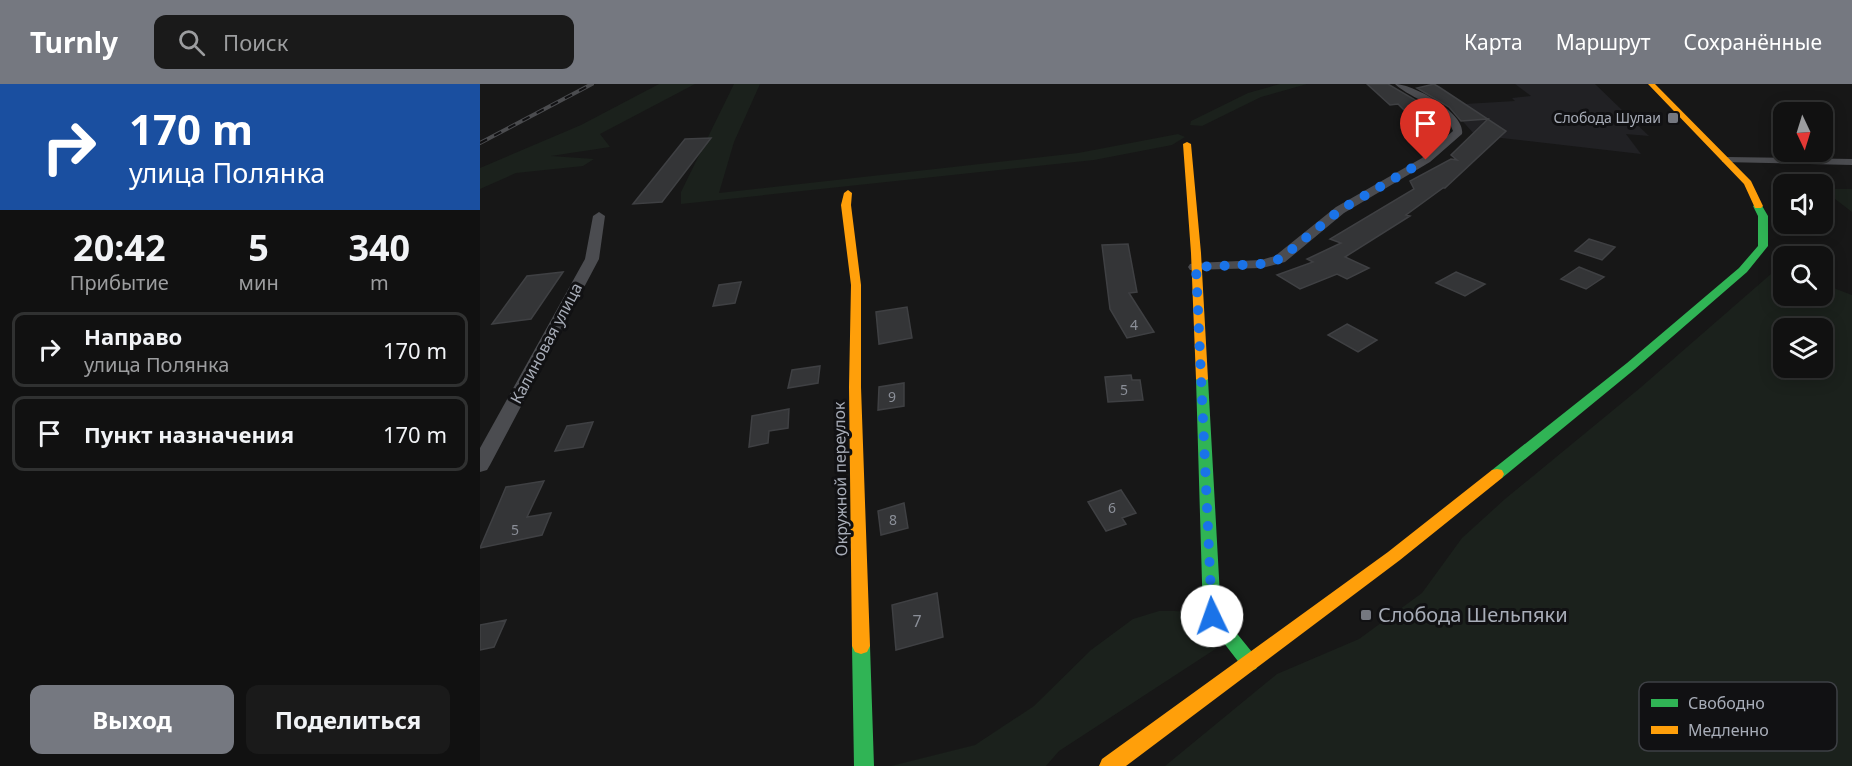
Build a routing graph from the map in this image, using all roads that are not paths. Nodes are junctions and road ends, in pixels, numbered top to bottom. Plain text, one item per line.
1 (1399, 84) edge
2 (1651, 84) edge
3 (1187, 144) dead end
4 (1726, 160) junction
5 (1852, 162) edge
6 (848, 193) dead end
7 (599, 216) dead end
8 (1196, 267) junction
9 (480, 465) edge
10 (1250, 663) junction
11 (864, 766) edge
12 (1110, 766) edge

1 - 8 street
2 - 4 street
3 - 8 street
4 - 5 street
4 - 10 street
6 - 11 street, Окружной переулок
7 - 9 street, Калиновая улица
8 - 10 street
10 - 12 street

